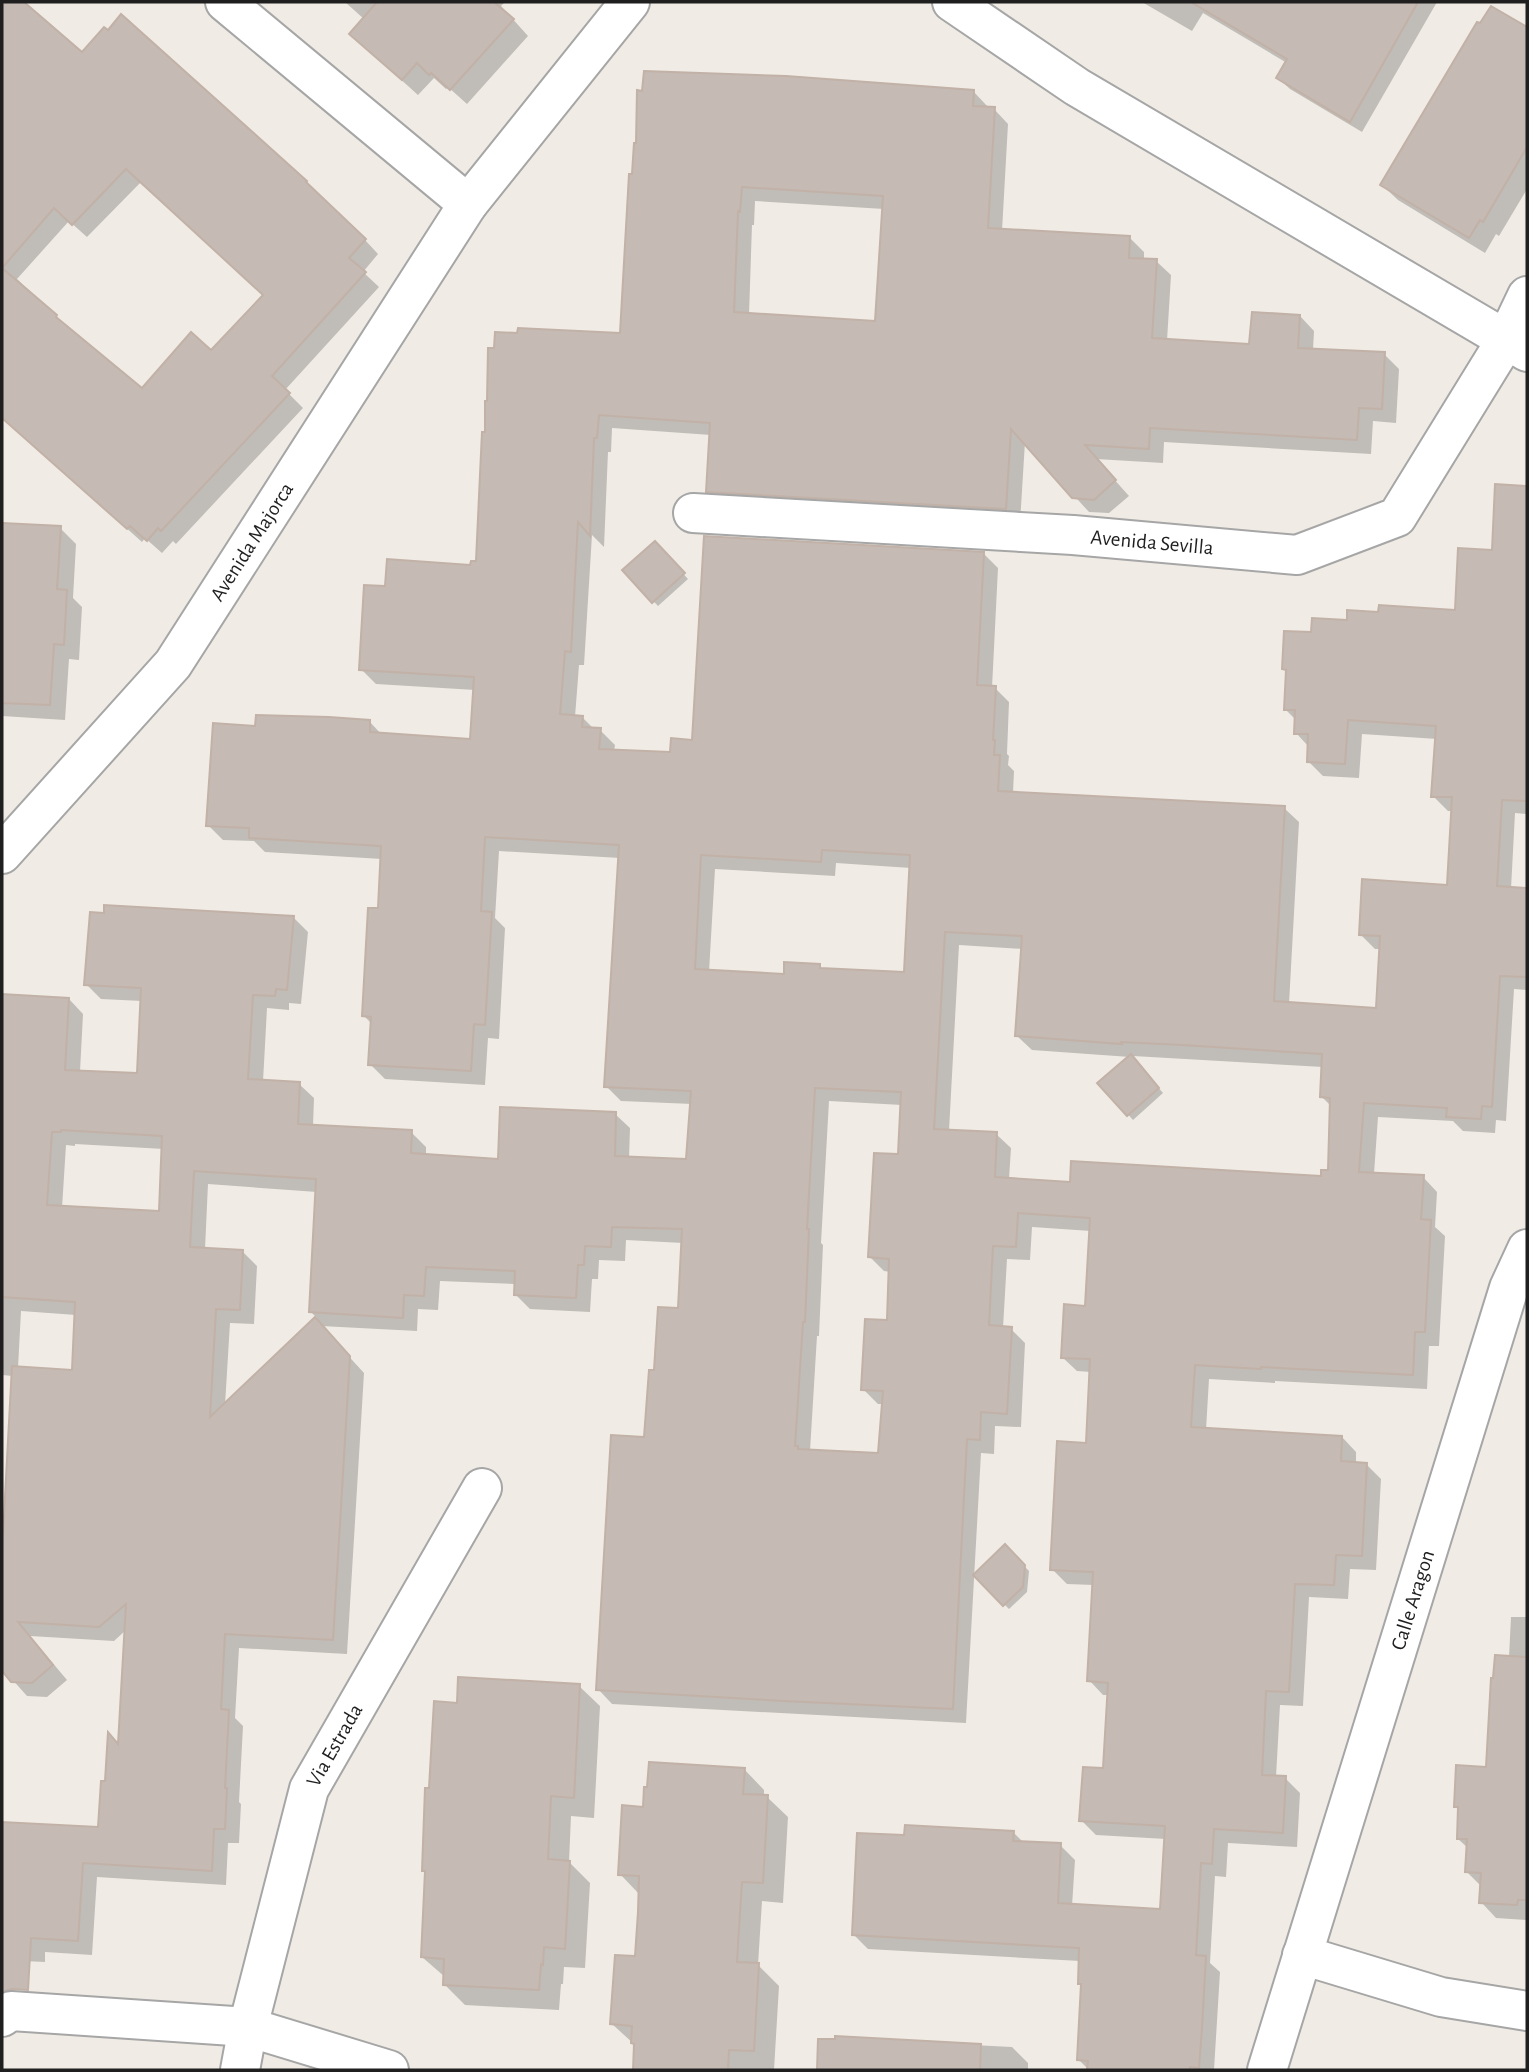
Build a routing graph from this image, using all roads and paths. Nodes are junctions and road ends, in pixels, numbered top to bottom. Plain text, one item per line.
1 (225, 2) edge
2 (630, 2) edge
3 (952, 2) edge
4 (468, 204) junction
5 (1527, 296) edge
6 (1517, 346) edge
7 (693, 513) dead end
8 (2, 854) edge
9 (1527, 1249) edge
10 (482, 1488) dead end
11 (1302, 1955) junction
12 (1527, 2011) edge
13 (2, 2017) edge
14 (248, 2028) junction
15 (240, 2070) edge
16 (389, 2070) edge
17 (1267, 2070) edge

1 - 4 street
2 - 4 street, Avenida Majorca
3 - 6 street
4 - 8 street, Avenida Majorca
5 - 6 street, Avenida Sevilla
6 - 7 street, Avenida Sevilla
9 - 11 street, Calle Aragon
10 - 14 street, Via Estrada
11 - 12 street
11 - 17 street, Calle Aragon
13 - 14 street
14 - 15 street, Via Estrada
14 - 16 street

